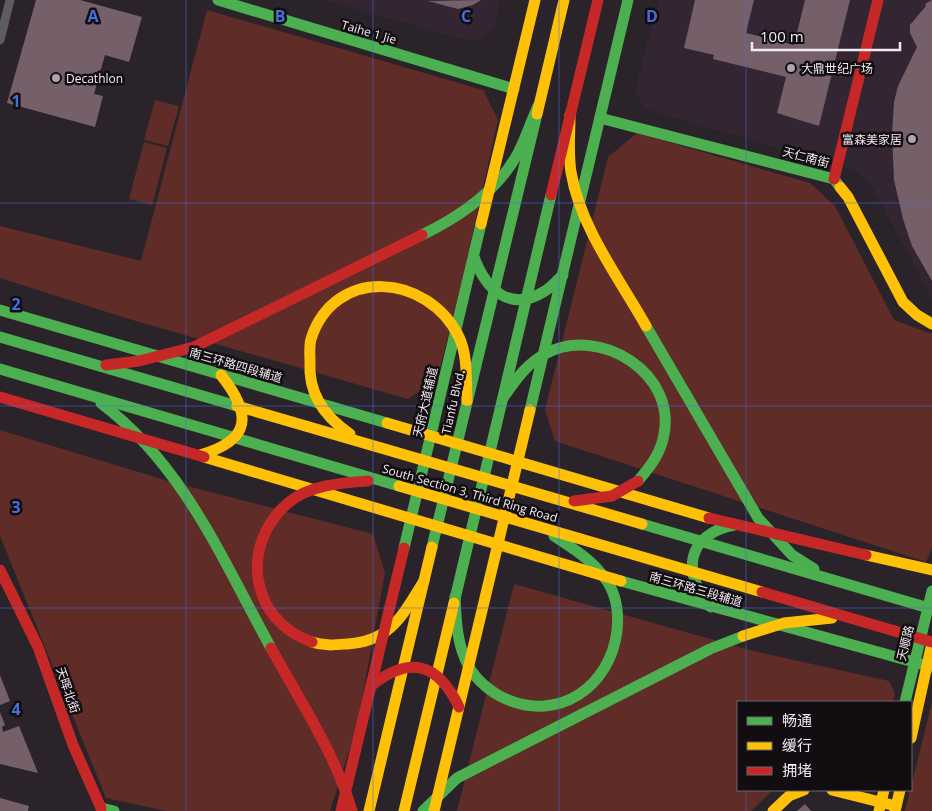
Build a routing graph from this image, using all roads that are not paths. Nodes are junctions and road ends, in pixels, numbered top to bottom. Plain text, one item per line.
1 (10, 0) edge
2 (218, 0) edge
3 (535, 0) edge
4 (564, 0) edge
5 (598, 0) edge
6 (628, 0) edge
7 (878, 0) edge
8 (0, 40) edge
9 (514, 89) junction
10 (538, 106) junction
11 (570, 115) junction
12 (600, 118) junction
13 (834, 179) junction
14 (474, 255) junction
15 (563, 275) junction
16 (0, 310) edge
17 (932, 324) edge
18 (0, 337) edge
19 (99, 366) junction
20 (0, 369) edge
21 (221, 375) junction
22 (92, 396) junction
23 (0, 397) edge
24 (503, 398) junction
25 (467, 402) junction
26 (431, 436) junction
27 (364, 443) junction
28 (197, 456) junction
29 (519, 462) junction
30 (377, 480) junction
31 (563, 501) junction
32 (411, 519) junction
33 (734, 525) junction
34 (540, 527) junction
35 (498, 545) junction
36 (0, 570) edge
37 (932, 570) edge
38 (830, 579) junction
39 (424, 580) junction
40 (932, 592) edge
41 (455, 597) junction
42 (712, 608) junction
43 (932, 609) edge
44 (849, 618) junction
45 (932, 643) edge
46 (914, 662) junction
47 (929, 666) edge
48 (371, 686) junction
49 (905, 701) edge
50 (459, 707) junction
51 (912, 734) edge
52 (802, 791) edge
53 (835, 791) edge
54 (884, 791) edge
55 (900, 791) edge
56 (880, 807) edge
57 (896, 808) edge
58 (100, 809) edge
59 (114, 811) edge
60 (341, 811) edge
61 (352, 811) edge
62 (369, 811) edge
63 (404, 811) edge
64 (423, 811) edge
65 (434, 811) edge
66 (773, 811) edge

1 - 8 street
2 - 9 main road, Taihe 1 Jie
3 - 9 main road, 天府大道辅道
4 - 10 main road, Tianfu Blvd.
5 - 11 main road
6 - 12 main road
7 - 13 main road
9 - 14 main road, 天府大道辅道
10 - 19 main road
10 - 25 main road, Tianfu Blvd.
11 - 24 main road
11 - 38 main road
12 - 13 main road, 天仁南街
12 - 15 main road
13 - 17 main road, 天仁南街
14 - 15 main road
14 - 26 main road, 天府大道辅道
15 - 29 main road
16 - 21 main road, 南三环路四段辅道
18 - 19 main road, South Section 3, Third Ring Road
19 - 27 main road, South Section 3, Third Ring Road
20 - 22 main road, South Section 3, Third Ring Road
21 - 26 main road, 南三环路四段辅道
21 - 28 main road
22 - 30 main road, South Section 3, Third Ring Road
22 - 61 main road
23 - 28 main road, 南三环路三段辅道
24 - 31 main road
24 - 41 main road
25 - 27 main road
25 - 39 main road, Tianfu Blvd.
26 - 29 main road, 南三环路四段辅道
26 - 32 main road, 天府大道辅道
27 - 31 main road, South Section 3, Third Ring Road
28 - 32 main road, 南三环路三段辅道
29 - 33 main road
29 - 35 main road
30 - 34 main road, South Section 3, Third Ring Road
30 - 39 main road
31 - 38 main road, South Section 3, Third Ring Road
32 - 35 main road, 南三环路三段辅道
32 - 48 main road, 天府大道辅道
33 - 37 main road
33 - 42 main road
34 - 41 main road
34 - 44 main road, South Section 3, Third Ring Road
35 - 42 main road, 南三环路三段辅道
35 - 50 main road
36 - 58 main road, 天晖北街
38 - 43 main road, South Section 3, Third Ring Road
39 - 62 main road, Tianfu Blvd.
40 - 46 main road, 天顺路
41 - 63 main road
42 - 46 main road, 南三环路三段辅道
44 - 45 main road, South Section 3, Third Ring Road
44 - 64 main road
45 - 47 main road
46 - 47 main road, 南三环路三段辅道
46 - 49 main road, 天顺路
47 - 51 main road
48 - 50 main road
48 - 60 main road, 天府大道辅道
50 - 65 main road
52 - 66 main road
53 - 56 main road
54 - 56 main road
55 - 57 main road
56 - 57 main road
58 - 59 main road, 天晖北街

